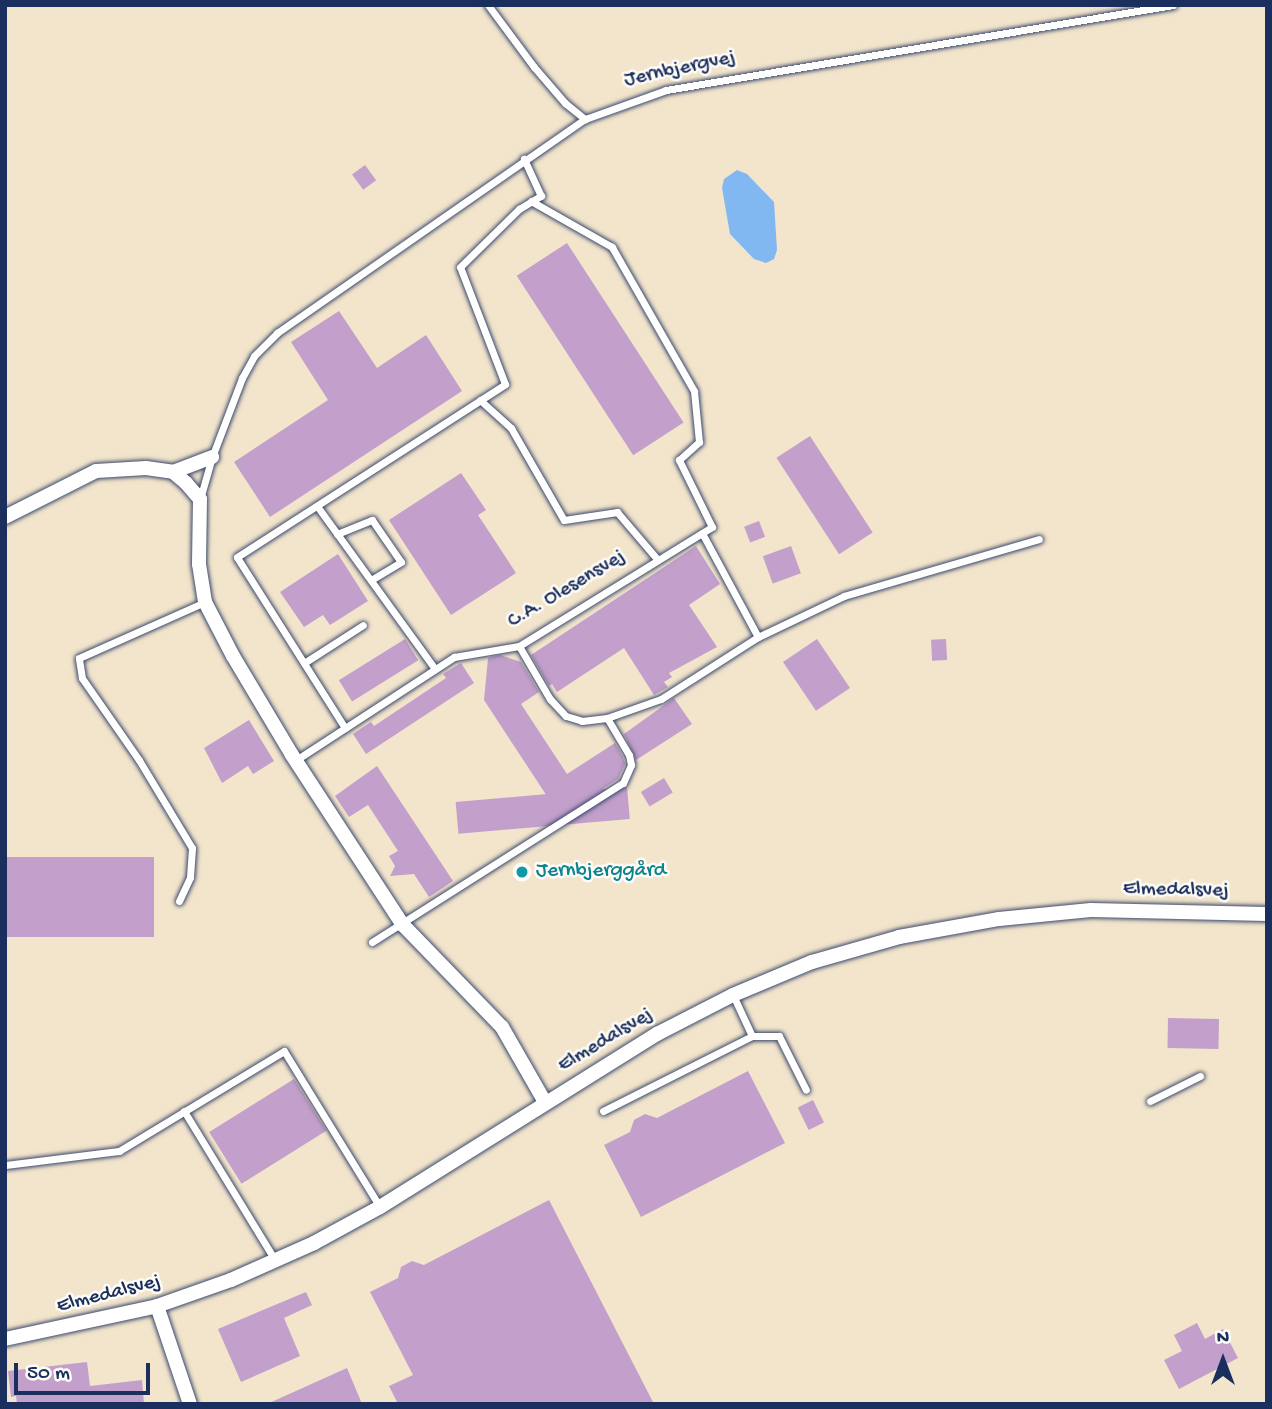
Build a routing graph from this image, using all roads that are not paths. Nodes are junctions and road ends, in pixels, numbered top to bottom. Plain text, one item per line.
1 (488, 5) edge
2 (1173, 5) edge
3 (585, 119) junction
4 (524, 159) junction
5 (531, 201) junction
6 (480, 400) junction
7 (212, 457) junction
8 (173, 472) junction
9 (200, 499) junction
10 (317, 506) junction
11 (5, 517) edge
12 (702, 533) junction
13 (337, 534) junction
14 (1039, 539) dead end
15 (658, 560) junction
16 (371, 580) junction
17 (205, 602) junction
18 (363, 625) dead end
19 (758, 637) junction
20 (519, 646) junction
21 (304, 663) junction
22 (435, 669) junction
23 (607, 718) junction
24 (345, 728) junction
25 (296, 760) junction
26 (180, 901) dead end
27 (1267, 914) edge
28 (403, 925) junction
29 (372, 942) dead end
30 (733, 995) junction
31 (752, 1036) junction
32 (1200, 1076) dead end
33 (806, 1090) dead end
34 (1150, 1101) dead end
35 (545, 1102) junction
36 (184, 1111) junction
37 (603, 1111) dead end
38 (5, 1165) edge
39 (380, 1207) junction
40 (275, 1260) junction
41 (158, 1306) junction
42 (5, 1339) edge
43 (190, 1404) edge

1 - 3 lane
2 - 3 lane, Jernbjergvej
3 - 4 lane, Jernbjergvej
4 - 5 lane
4 - 7 lane, Jernbjergvej
5 - 6 lane
5 - 12 lane, C.A. Olesensvej
6 - 10 lane
6 - 15 lane
7 - 8 street
7 - 9 lane, Jernbjergvej
8 - 9 street
8 - 11 street
9 - 17 street
10 - 13 lane
10 - 21 lane
12 - 15 lane, C.A. Olesensvej
12 - 19 lane
13 - 16 lane
13 - 16 lane
14 - 19 lane
15 - 20 lane, C.A. Olesensvej
16 - 22 lane
17 - 25 street
17 - 26 lane
18 - 21 lane
19 - 23 lane
20 - 22 lane, C.A. Olesensvej
20 - 23 lane
21 - 24 lane
22 - 24 lane, C.A. Olesensvej
23 - 28 lane
24 - 25 lane, C.A. Olesensvej
25 - 28 street
27 - 30 street, Elmedalsvej
28 - 29 lane
28 - 35 street
30 - 31 lane
30 - 35 street, Elmedalsvej
31 - 33 lane
31 - 37 lane
32 - 34 lane
35 - 39 street, Elmedalsvej
36 - 38 lane
36 - 39 lane
36 - 40 lane
39 - 40 street, Elmedalsvej
40 - 41 street, Elmedalsvej
41 - 42 street, Elmedalsvej
41 - 43 street

